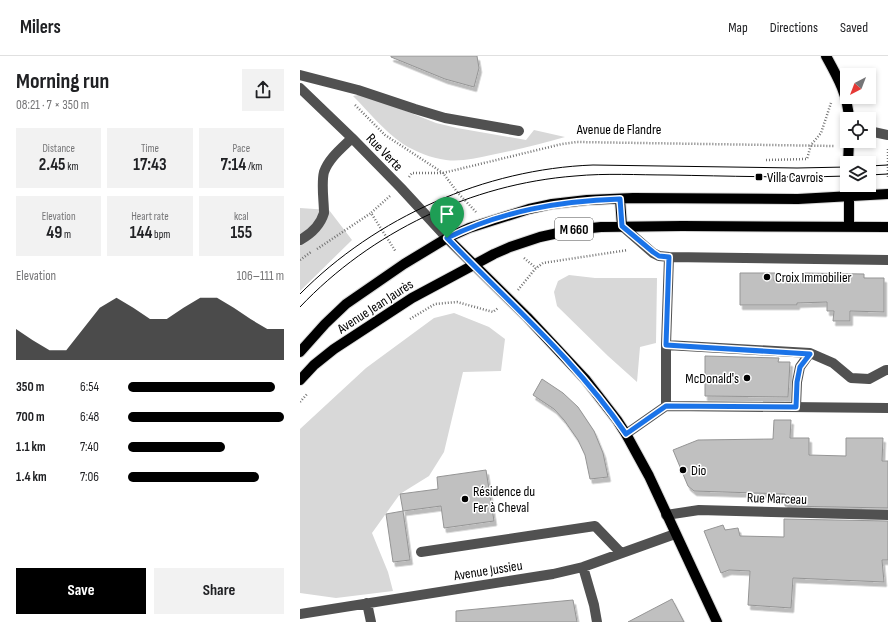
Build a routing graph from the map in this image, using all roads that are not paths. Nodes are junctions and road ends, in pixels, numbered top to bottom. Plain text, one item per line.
1 (826, 56) edge
2 (300, 75) edge
3 (300, 88) edge
4 (848, 112) edge
5 (519, 131) dead end
6 (876, 132) edge
7 (888, 134) edge
8 (352, 138) junction
9 (849, 192) edge
10 (888, 194) edge
11 (849, 196) junction
12 (620, 199) junction
13 (622, 226) junction
14 (849, 227) junction
15 (888, 227) edge
16 (447, 238) junction
17 (300, 240) edge
18 (669, 257) junction
19 (888, 260) edge
20 (472, 265) junction
21 (666, 345) junction
22 (300, 352) edge
23 (810, 354) junction
24 (888, 370) edge
25 (300, 380) edge
26 (666, 406) junction
27 (796, 407) junction
28 (888, 408) edge
29 (626, 434) junction
30 (666, 515) junction
31 (888, 515) edge
32 (675, 534) junction
33 (421, 552) dead end
34 (621, 553) junction
35 (583, 567) junction
36 (367, 603) junction
37 (300, 614) edge
38 (371, 622) edge
39 (597, 622) edge
40 (717, 622) edge

1 - 4 main road
2 - 5 street
3 - 8 street, Rue Verte
6 - 7 street
8 - 16 street, Rue Verte
8 - 17 street
9 - 11 main road
10 - 11 main road, M 660
11 - 12 main road, M 660
11 - 14 main road
12 - 13 main road
12 - 16 main road, M 660
13 - 14 main road, M 660
13 - 18 street
13 - 20 main road, M 660
14 - 15 main road, M 660
16 - 20 main road
16 - 22 main road, Avenue Jean Jaurès / M 660
18 - 19 street
18 - 21 street
20 - 25 main road, Avenue Jean Jaurès / M 660
20 - 29 main road
21 - 23 street
21 - 26 street
23 - 24 street
23 - 27 street
26 - 27 street
26 - 29 street
27 - 28 street
29 - 30 main road
30 - 31 street, Rue Marceau
30 - 32 main road
32 - 34 street, Avenue Jussieu
32 - 40 main road
33 - 34 street
34 - 35 street, Avenue Jussieu
35 - 36 street, Avenue Jussieu
35 - 39 street
36 - 37 street, Avenue Jussieu
36 - 38 street

